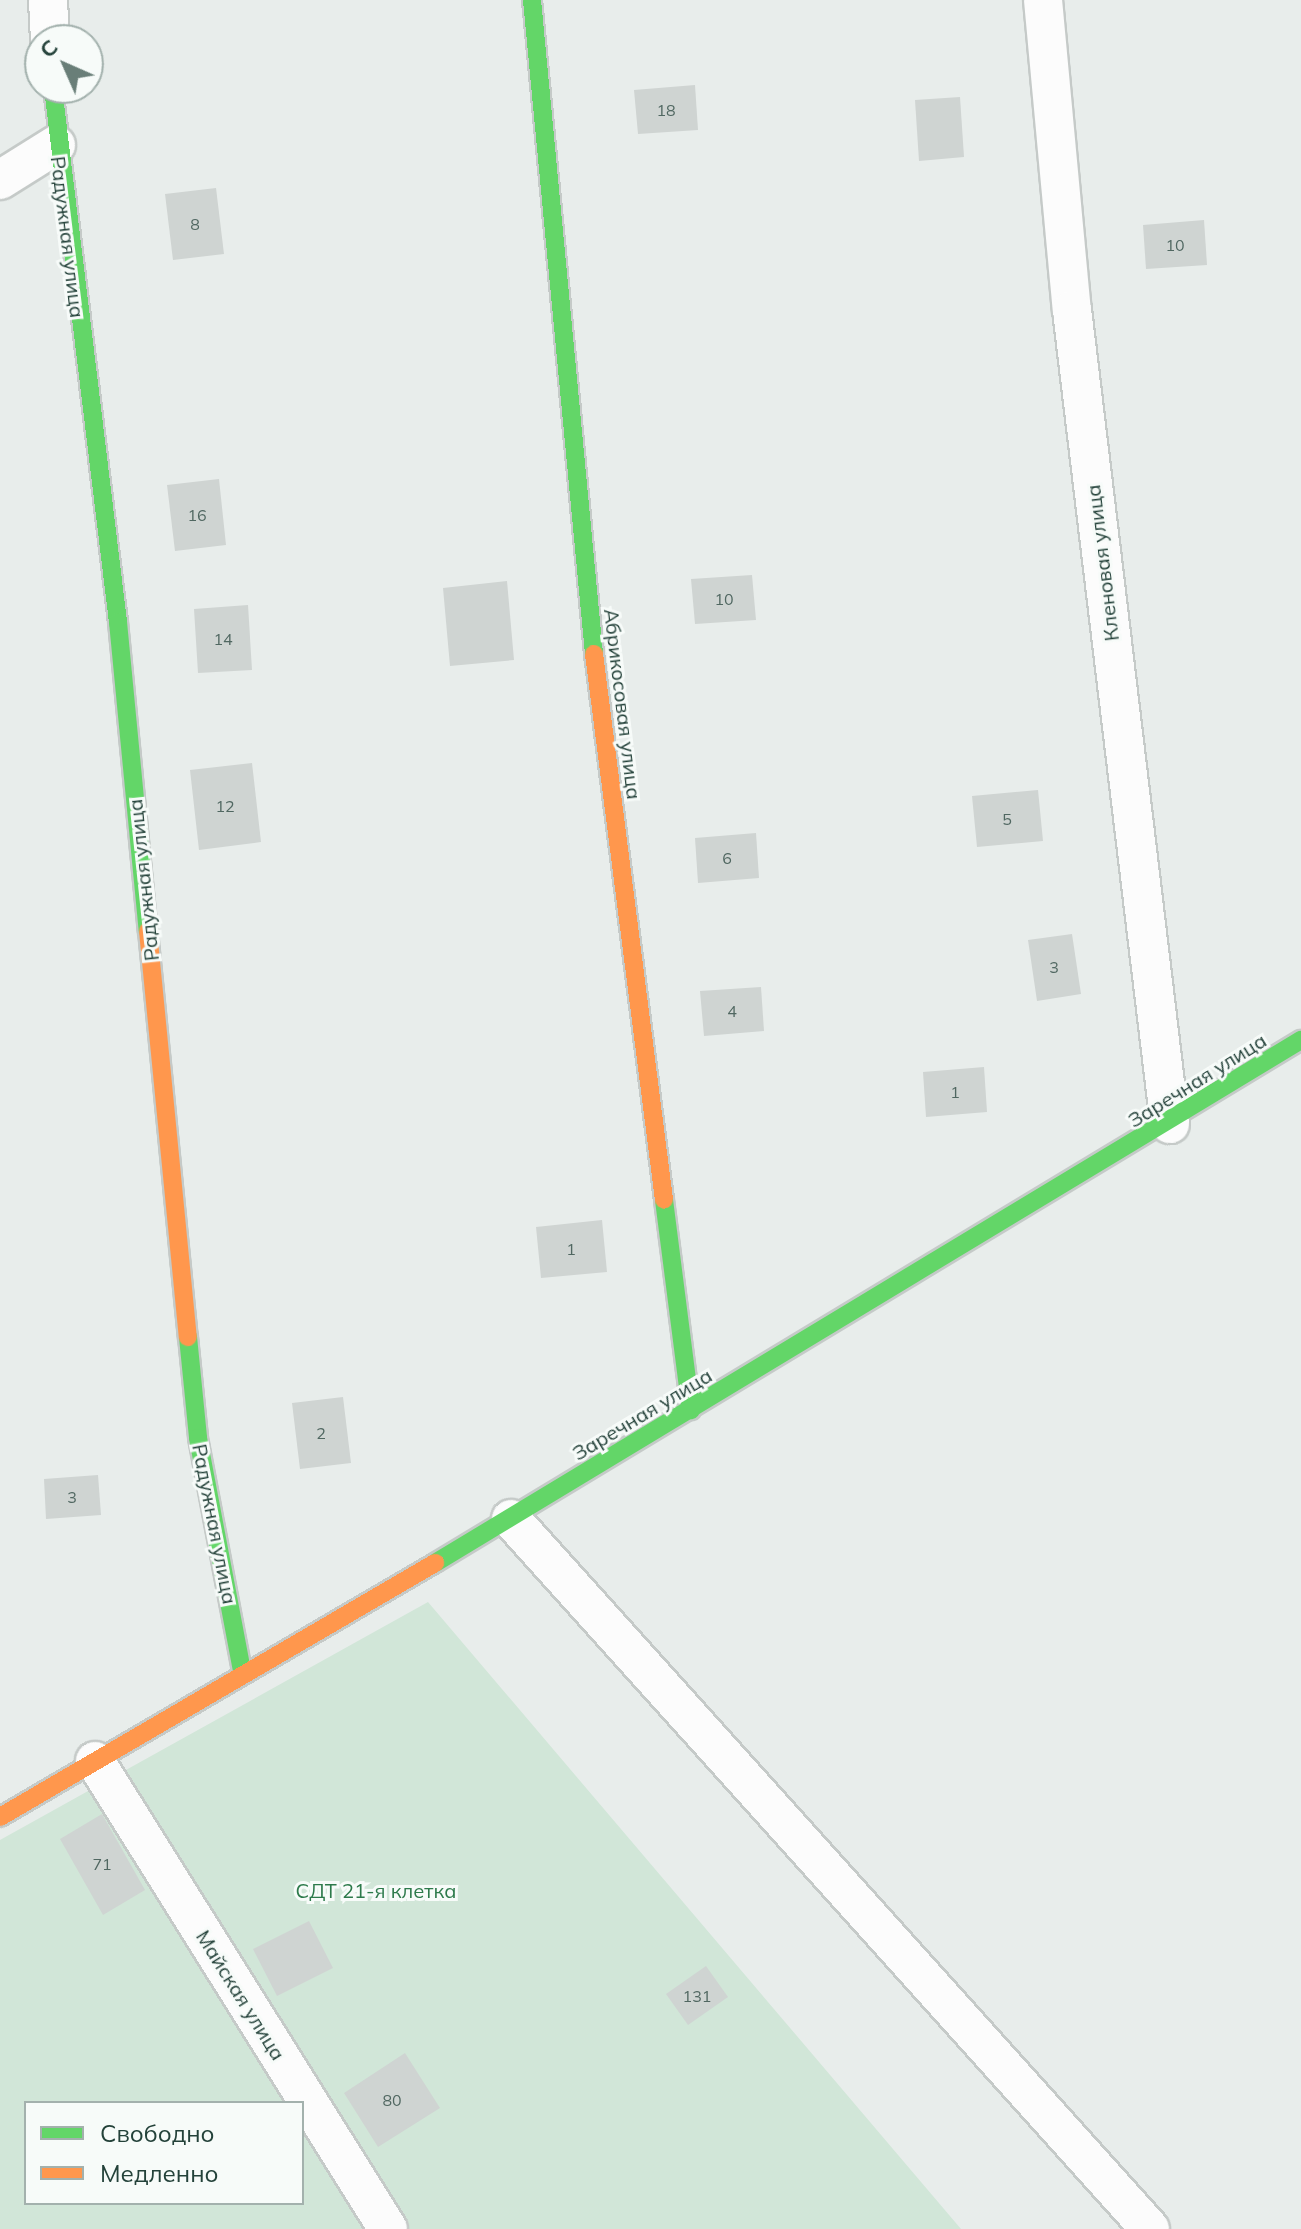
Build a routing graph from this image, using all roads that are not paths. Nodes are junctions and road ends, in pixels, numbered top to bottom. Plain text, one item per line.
1 (48, 0) edge
2 (532, 0) edge
3 (1043, 0) edge
4 (49, 24) edge
5 (54, 104) edge
6 (56, 145) junction
7 (0, 180) edge
8 (1301, 1040) edge
9 (1170, 1124) junction
10 (691, 1410) junction
11 (511, 1519) junction
12 (242, 1671) junction
13 (95, 1761) junction
14 (0, 1817) edge
15 (388, 2229) edge
16 (1150, 2229) edge

1 - 4 street
2 - 10 street, Абрикосовая улица
3 - 9 street, Кленовая улица
5 - 6 street, Радужная улица
6 - 7 street
6 - 12 street, Радужная улица
8 - 9 street, Заречная улица
9 - 10 street, Заречная улица
10 - 11 street, Заречная улица
11 - 12 street, Заречная улица
11 - 16 street
12 - 13 street, Заречная улица
13 - 14 street, Заречная улица
13 - 15 street, Майская улица

